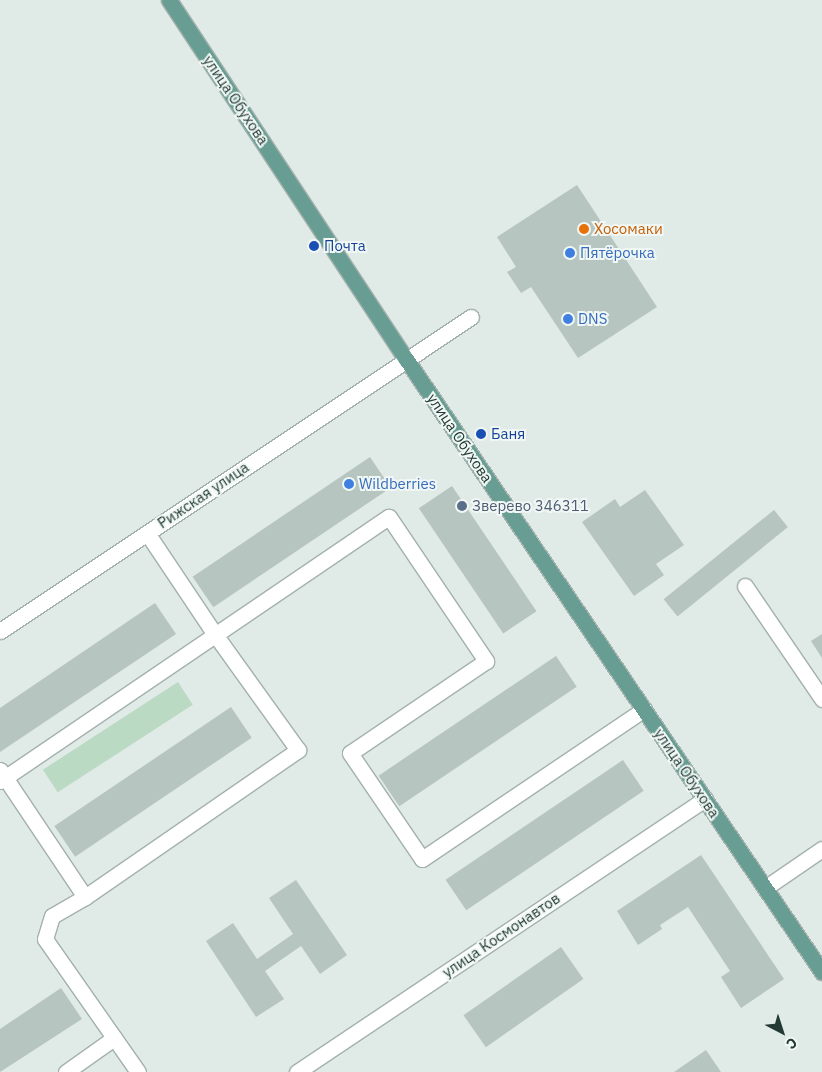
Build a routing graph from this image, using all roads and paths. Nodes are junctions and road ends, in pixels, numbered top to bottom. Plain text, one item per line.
1 (169, 0) edge
2 (471, 317) dead end
3 (406, 359) junction
4 (147, 533) junction
5 (745, 586) dead end
6 (0, 631) edge
7 (216, 636) junction
8 (822, 699) edge
9 (644, 709) junction
10 (2, 776) edge
11 (705, 799) junction
12 (822, 849) edge
13 (765, 888) junction
14 (85, 897) junction
15 (822, 972) edge
16 (114, 1038) junction
17 (66, 1072) edge
18 (138, 1072) edge
19 (297, 1072) edge

1 - 3 main road, улица Обухова
2 - 3 street, Рижская улица
3 - 4 street, Рижская улица
3 - 9 main road, улица Обухова
4 - 6 street, Рижская улица
4 - 7 street
5 - 8 street
7 - 9 street
7 - 10 street
7 - 14 street
9 - 11 main road, улица Обухова
10 - 14 street
11 - 13 main road, улица Обухова
11 - 19 street, улица Космонавтов
12 - 13 street
13 - 15 main road, улица Обухова
14 - 16 street
16 - 17 street
16 - 18 street

